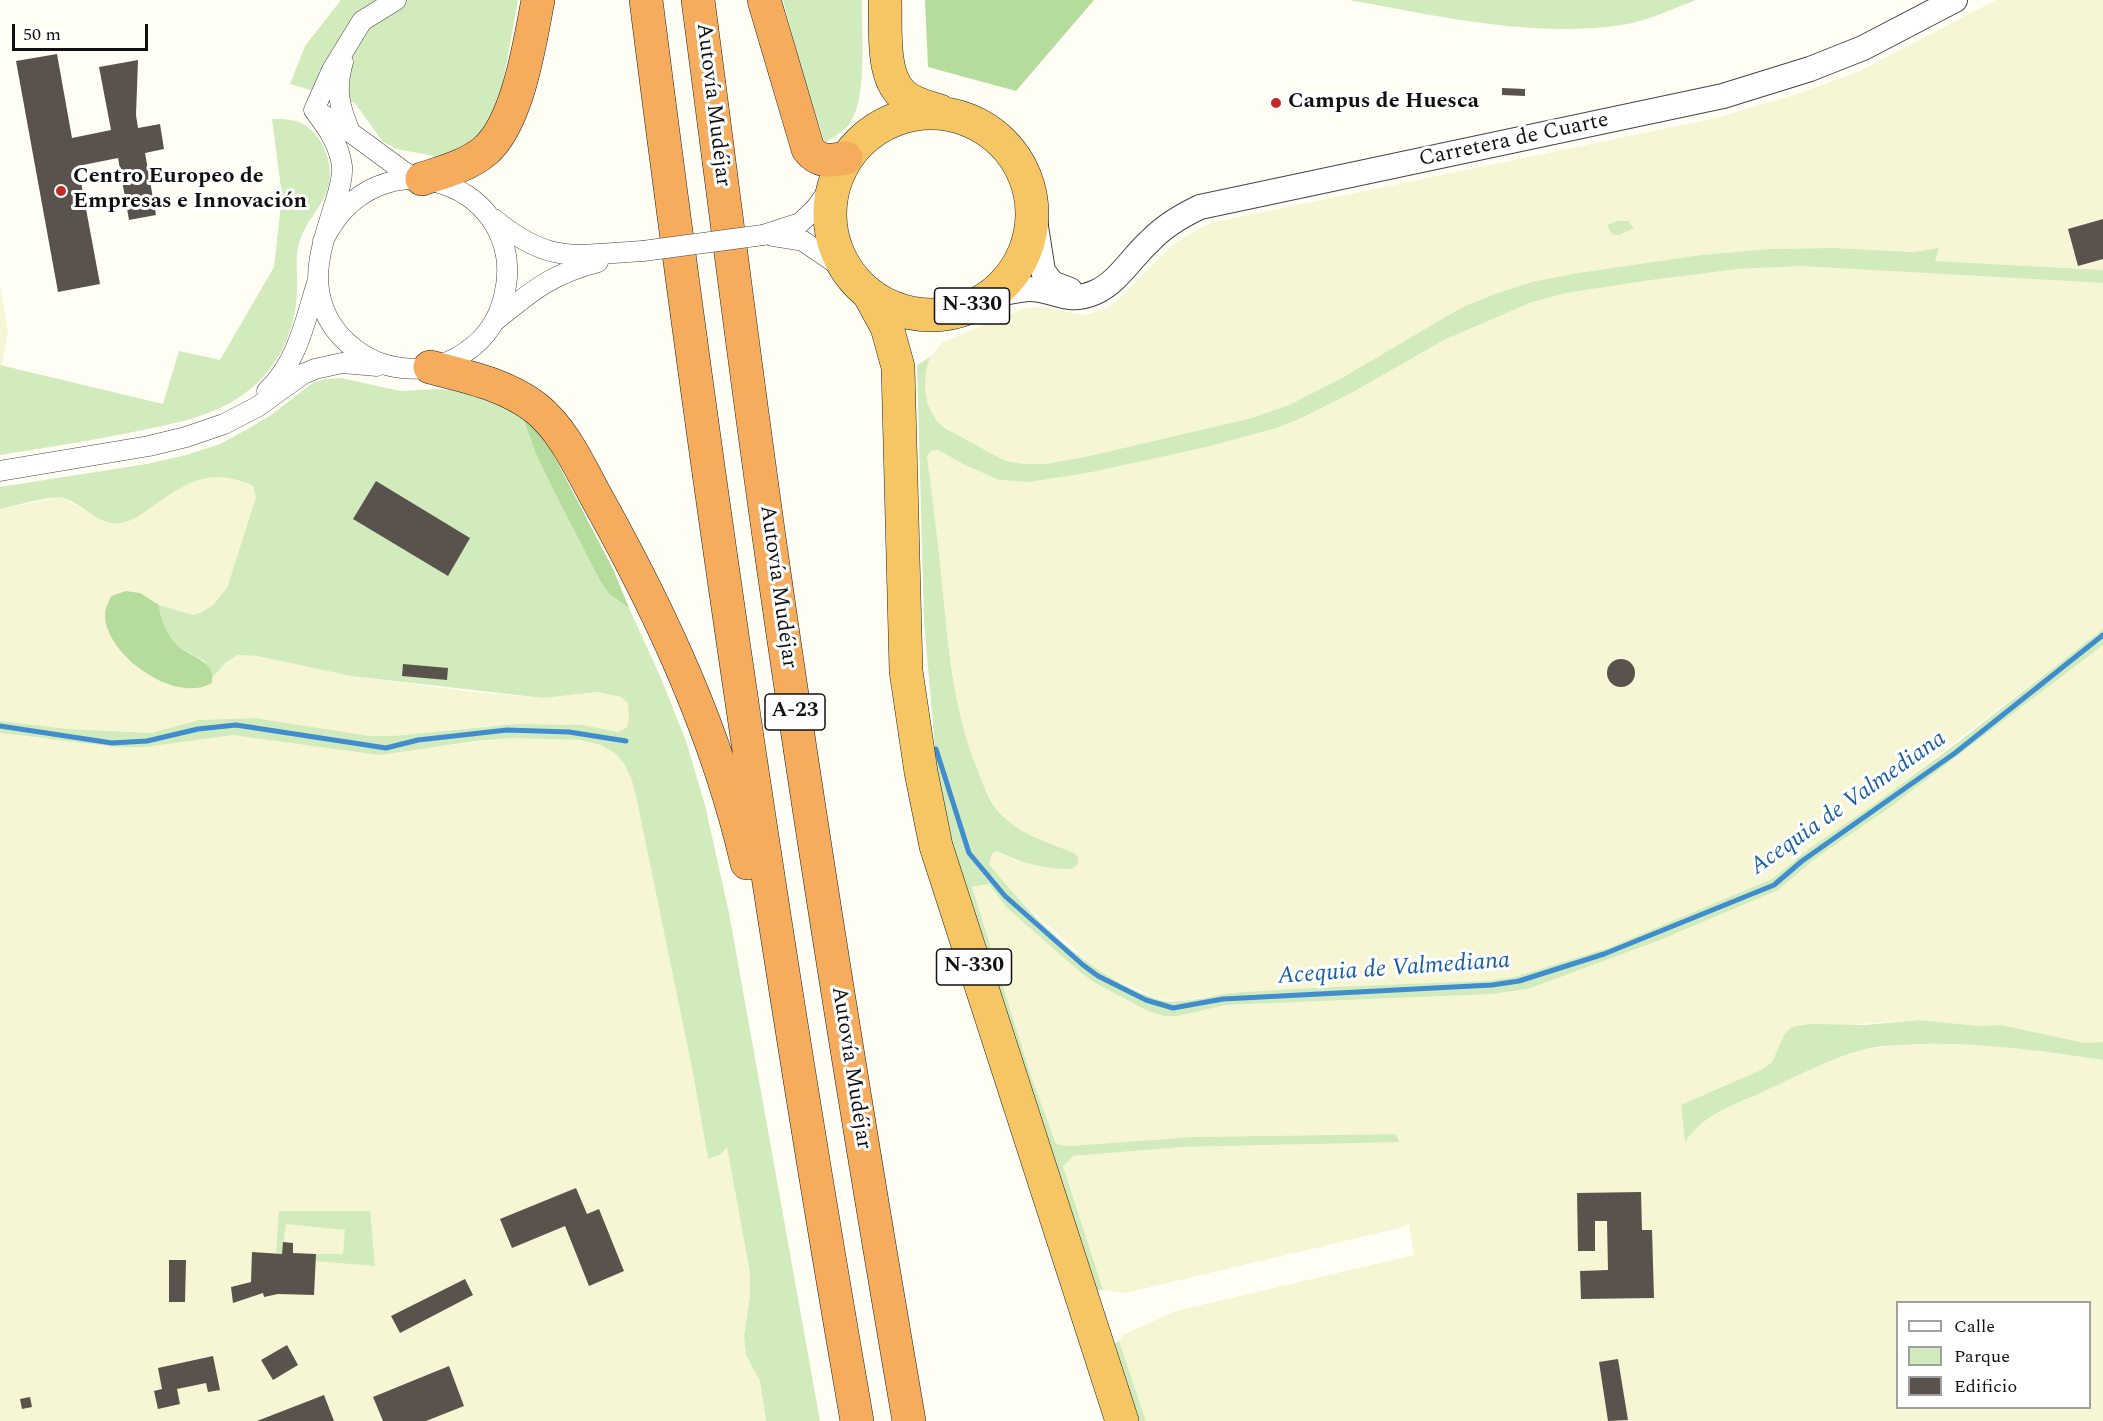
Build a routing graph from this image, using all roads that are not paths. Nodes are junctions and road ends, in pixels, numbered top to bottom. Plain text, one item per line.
1 (396, 0) edge
2 (538, 0) edge
3 (646, 0) edge
4 (698, 0) edge
5 (764, 0) edge
6 (884, 0) edge
7 (1955, 0) edge
8 (353, 34) junction
9 (314, 110) junction
10 (950, 114) junction
11 (351, 134) junction
12 (849, 158) junction
13 (418, 179) junction
14 (1032, 201) junction
15 (483, 210) junction
16 (764, 235) junction
17 (323, 241) junction
18 (643, 251) junction
19 (317, 280) junction
20 (858, 282) junction
21 (1087, 295) junction
22 (987, 298) junction
23 (938, 315) junction
24 (493, 323) junction
25 (390, 366) junction
26 (430, 367) junction
27 (898, 367) junction
28 (241, 415) junction
29 (0, 471) edge
30 (776, 933) junction
31 (857, 1421) edge
32 (909, 1421) edge
33 (1122, 1421) edge

1 - 8 street
2 - 13 highway
3 - 30 highway, A-23
4 - 32 highway, Autovía Mudéjar / A-23
5 - 12 highway
6 - 10 highway, N-330
6 - 12 highway, N-330
7 - 21 street, Carretera de Cuarte
8 - 9 street
8 - 11 street
9 - 11 street
9 - 17 street
10 - 12 highway, N-330
10 - 14 highway, N-330
11 - 13 street
12 - 16 street
12 - 20 highway, N-330
13 - 15 street
13 - 17 street
14 - 21 street
14 - 22 highway, N-330
15 - 18 street
15 - 24 street
16 - 18 street, bridge
16 - 20 street
17 - 19 street
18 - 24 street
19 - 25 street
19 - 28 street
20 - 23 highway, N-330
20 - 27 highway, N-330
21 - 22 street
22 - 23 highway, N-330
23 - 27 highway, N-330
24 - 26 street
25 - 26 street
25 - 28 street
26 - 30 highway
27 - 33 highway, N-330
28 - 29 street
30 - 31 highway, A-23

